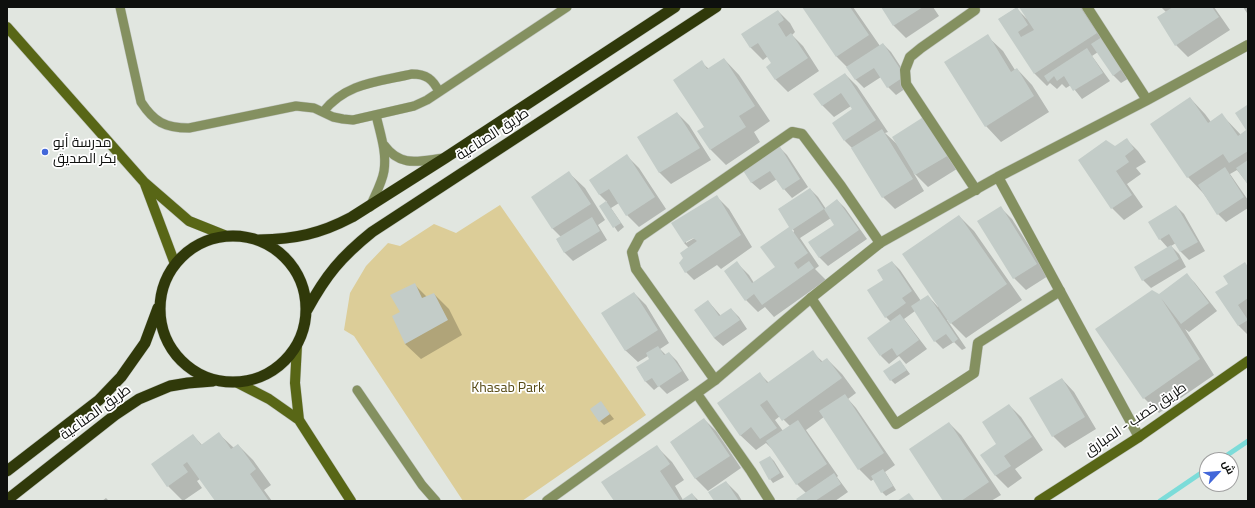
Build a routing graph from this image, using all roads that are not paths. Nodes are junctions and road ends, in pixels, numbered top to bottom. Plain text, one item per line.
1 (120, 7) edge
2 (567, 7) edge
3 (674, 7) edge
4 (716, 7) edge
5 (1087, 7) edge
6 (975, 10) dead end
7 (7, 27) edge
8 (1248, 45) edge
9 (439, 92) junction
10 (1147, 100) junction
11 (323, 112) junction
12 (376, 115) junction
13 (384, 145) junction
14 (445, 158) junction
15 (998, 178) junction
16 (144, 182) junction
17 (976, 190) junction
18 (370, 207) junction
19 (224, 235) junction
20 (259, 240) junction
21 (880, 243) junction
22 (175, 264) junction
23 (1060, 291) junction
24 (811, 298) junction
25 (159, 306) junction
26 (307, 310) junction
27 (297, 345) junction
28 (1248, 361) edge
29 (715, 380) junction
30 (216, 381) junction
31 (236, 382) junction
32 (358, 390) dead end
33 (697, 394) junction
34 (299, 420) junction
35 (1139, 437) junction
36 (7, 471) edge
37 (7, 500) edge
38 (351, 501) edge
39 (436, 501) edge
40 (547, 501) edge
41 (770, 501) edge
42 (1039, 501) edge

1 - 11 lane
2 - 9 lane
3 - 14 highway, طريق الصناعية
4 - 26 highway, طريق الصناعية
5 - 10 street
6 - 17 street
7 - 16 main road
8 - 10 street
9 - 11 lane
9 - 12 lane
10 - 15 street
11 - 12 lane
12 - 13 lane
13 - 14 lane
13 - 18 lane
14 - 18 highway, طريق الصناعية
15 - 17 street
15 - 23 street
16 - 19 main road
16 - 22 main road
17 - 21 street
18 - 20 highway, طريق الصناعية
19 - 20 highway
19 - 22 highway
20 - 26 highway
21 - 24 street
21 - 29 street
22 - 25 highway
23 - 24 street
23 - 35 street
24 - 29 street
25 - 30 highway
25 - 36 highway, طريق الصناعية
26 - 27 highway, طريق الصناعية
27 - 31 highway, طريق الصناعية
27 - 34 main road
28 - 35 main road, طريق خصب - المبارق
29 - 33 street
30 - 31 highway, طريق الصناعية
30 - 37 highway, طريق الصناعية
31 - 34 main road
32 - 39 lane
33 - 40 street
33 - 41 street
34 - 38 main road
35 - 42 main road, طريق خصب - المبارق

